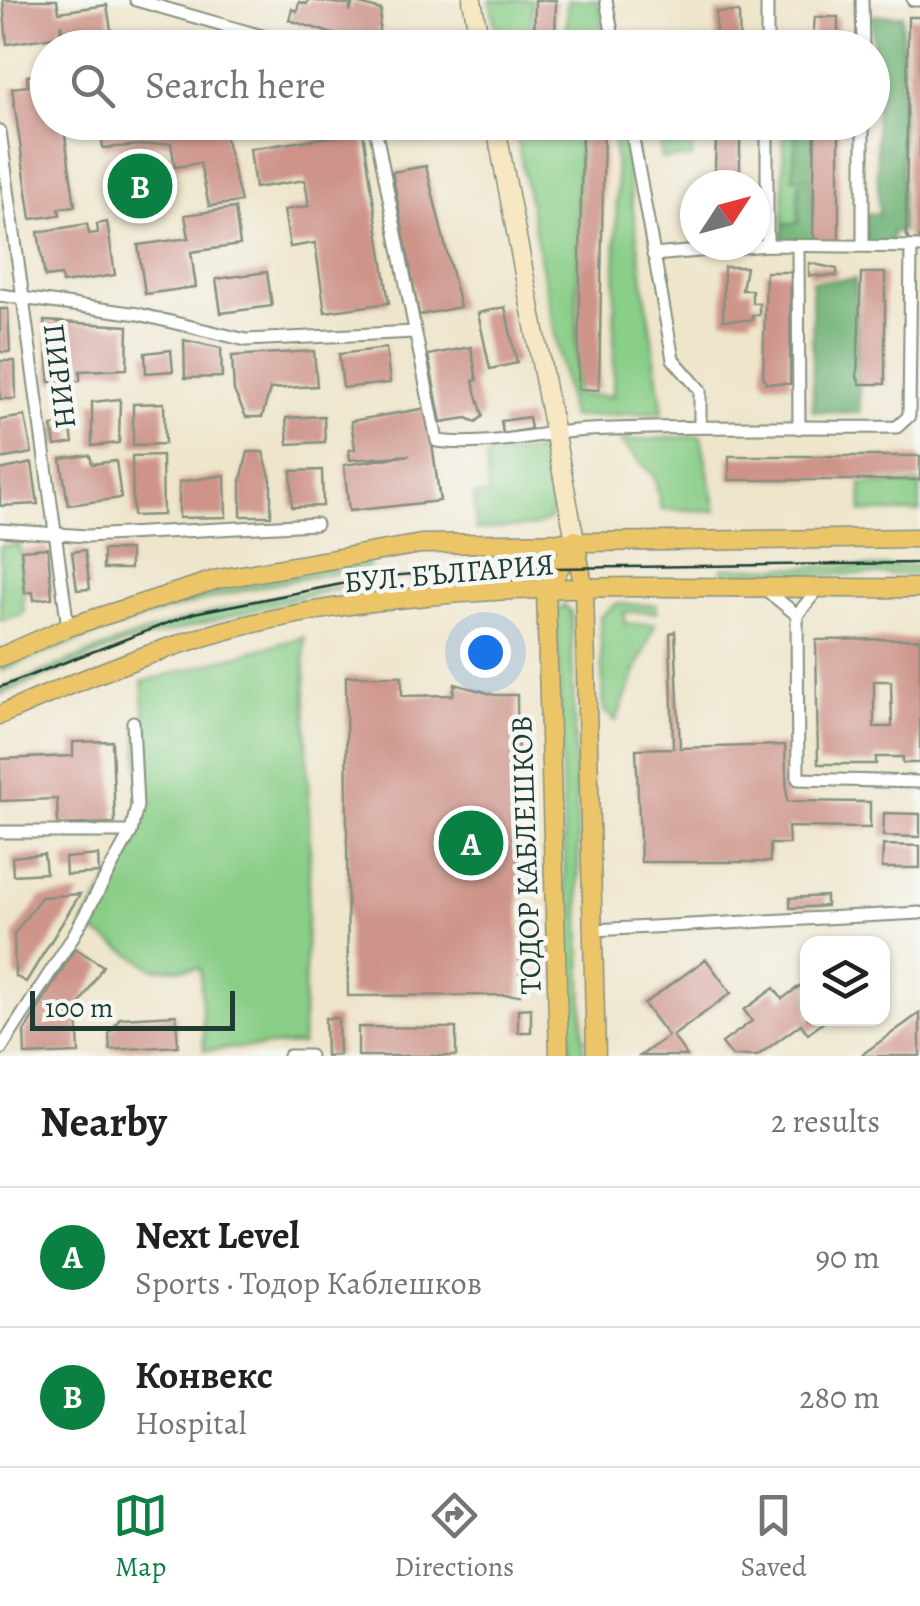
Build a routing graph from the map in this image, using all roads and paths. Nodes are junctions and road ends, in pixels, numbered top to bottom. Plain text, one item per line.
1 (136, 0) edge
2 (472, 0) edge
3 (606, 0) edge
4 (766, 0) edge
5 (862, 0) edge
6 (182, 7) edge
7 (250, 30) edge
8 (478, 30) edge
9 (612, 30) edge
10 (766, 30) edge
11 (862, 30) edge
12 (0, 131) edge
13 (378, 140) edge
14 (498, 140) edge
15 (633, 140) edge
16 (767, 140) edge
17 (863, 140) edge
18 (1, 148) edge
19 (767, 170) edge
20 (770, 245) edge
21 (798, 246) junction
22 (863, 246) junction
23 (915, 247) edge
24 (680, 253) edge
25 (653, 255) junction
26 (0, 294) edge
27 (24, 297) junction
28 (415, 332) junction
29 (700, 425) junction
30 (799, 428) junction
31 (554, 432) junction
32 (316, 524) dead end
33 (0, 530) edge
34 (54, 533) junction
35 (920, 538) edge
36 (575, 540) junction
37 (920, 588) edge
38 (818, 589) junction
39 (584, 590) junction
40 (764, 590) junction
41 (546, 592) junction
42 (798, 615) junction
43 (68, 627) junction
44 (0, 657) edge
45 (0, 715) edge
46 (133, 722) dead end
47 (920, 782) edge
48 (0, 832) edge
49 (131, 832) junction
50 (920, 913) edge
51 (593, 930) junction
52 (0, 1050) edge
53 (310, 1055) edge
54 (289, 1056) edge
55 (559, 1056) edge
56 (596, 1056) edge

1 - 6 street
2 - 8 main road
3 - 9 street
4 - 10 street
5 - 11 street
6 - 7 street
12 - 18 street, ПИРИН
13 - 28 street
14 - 31 main road
15 - 25 street
16 - 19 street
17 - 22 street
18 - 27 street, ПИРИН
20 - 21 street
21 - 22 street
21 - 30 street
22 - 23 street
23 - 30 street
24 - 25 street
25 - 29 street
26 - 27 street
27 - 28 street
27 - 34 street, ПИРИН
28 - 31 street
29 - 30 street
29 - 31 street
31 - 36 main road
32 - 34 street
33 - 34 street
34 - 43 street, ПИРИН
35 - 36 main road, БУЛ. БЪЛГАРИЯ
36 - 39 main road
36 - 41 main road
36 - 43 main road, БУЛ. БЪЛГАРИЯ
37 - 38 main road, БУЛ. БЪЛГАРИЯ
38 - 40 main road, БУЛ. БЪЛГАРИЯ
38 - 42 street
39 - 40 main road, БУЛ. БЪЛГАРИЯ
39 - 41 main road, БУЛ. БЪЛГАРИЯ
39 - 51 main road
40 - 42 street
41 - 45 main road, БУЛ. БЪЛГАРИЯ
41 - 55 main road, ТОДОР КАБЛЕШКОВ
42 - 47 street
43 - 44 main road, БУЛ. БЪЛГАРИЯ
46 - 49 street
48 - 49 street
49 - 52 street
50 - 51 street
51 - 56 main road
53 - 54 street

